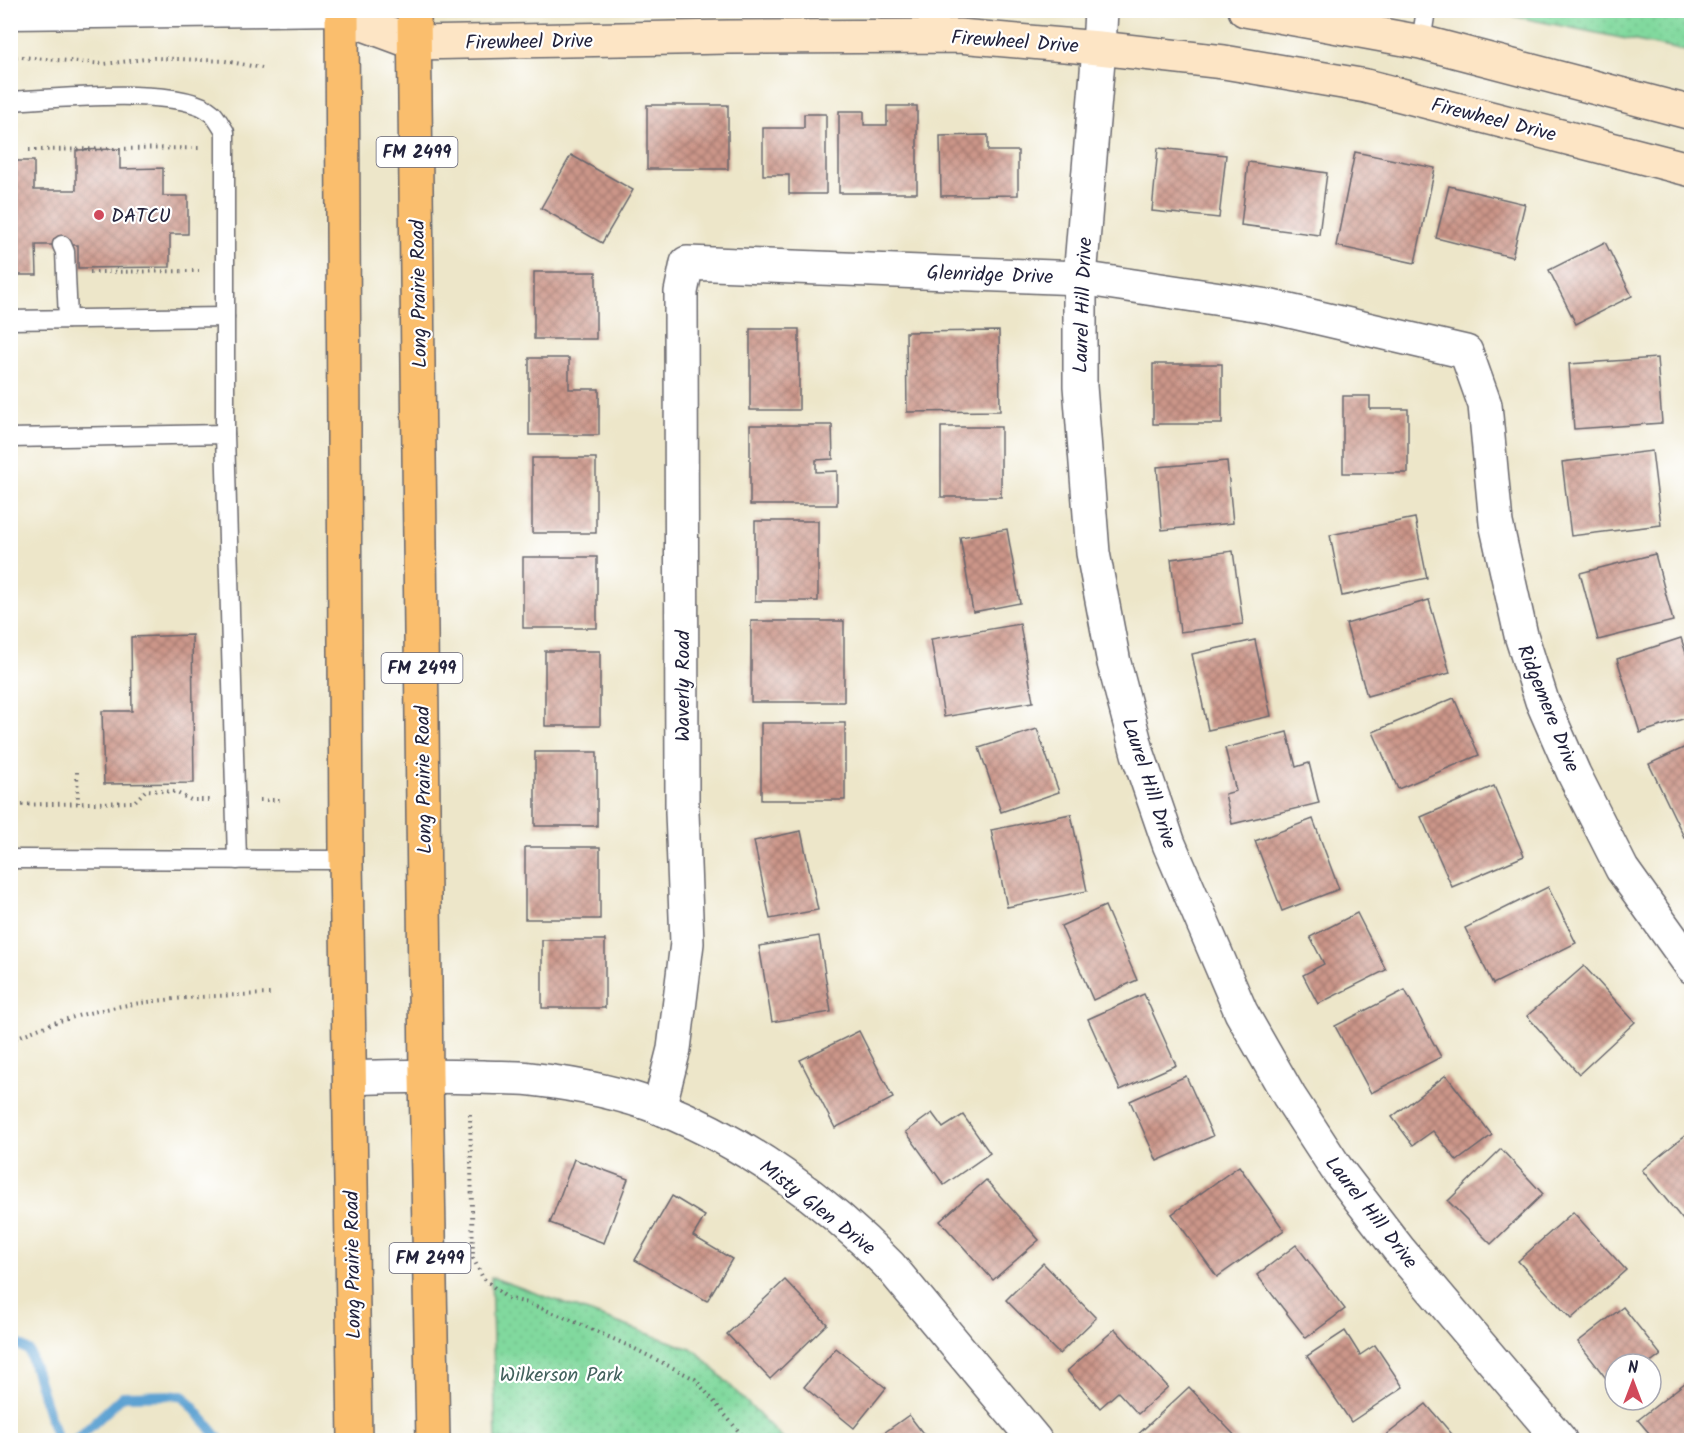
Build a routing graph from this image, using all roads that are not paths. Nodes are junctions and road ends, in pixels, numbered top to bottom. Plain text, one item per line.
1 (414, 10) edge
2 (1101, 10) edge
3 (1245, 10) edge
4 (346, 12) edge
5 (10, 20) edge
6 (1423, 26) edge
7 (415, 43) junction
8 (1099, 48) junction
9 (10, 101) edge
10 (1692, 113) edge
11 (1692, 170) edge
12 (62, 245) dead end
13 (687, 263) joint
14 (1080, 278) junction
15 (225, 317) junction
16 (68, 319) junction
17 (10, 320) edge
18 (1466, 352) joint
19 (225, 434) junction
20 (10, 438) edge
21 (10, 859) edge
22 (237, 860) junction
23 (346, 860) junction
24 (1692, 967) edge
25 (426, 1075) junction
26 (350, 1078) junction
27 (659, 1108) junction
28 (355, 1440) edge
29 (433, 1440) edge
30 (1035, 1440) edge
31 (1560, 1440) edge

1 - 7 main road, Long Prairie Road / FM 2499
2 - 8 street, Laurel Hill Drive
3 - 6 street
4 - 5 lane
4 - 7 street, Firewheel Drive
4 - 23 main road, Long Prairie Road
6 - 10 street
7 - 8 street, Firewheel Drive
7 - 25 main road, Long Prairie Road / FM 2499
8 - 11 street, Firewheel Drive
8 - 14 street, Laurel Hill Drive
9 - 15 lane
12 - 16 lane
13 - 14 street, Glenridge Drive
13 - 27 street, Waverly Road
14 - 18 street, Glenridge Drive
14 - 31 street, Laurel Hill Drive
15 - 16 lane
15 - 19 lane
16 - 17 lane
18 - 24 street, Ridgemere Drive
19 - 20 lane
19 - 22 lane
21 - 22 lane
22 - 23 lane
23 - 26 main road, Long Prairie Road
25 - 26 street, Misty Glen Drive
25 - 27 street, Misty Glen Drive
25 - 29 main road, Long Prairie Road / FM 2499
26 - 28 main road, Long Prairie Road
27 - 30 street, Misty Glen Drive

